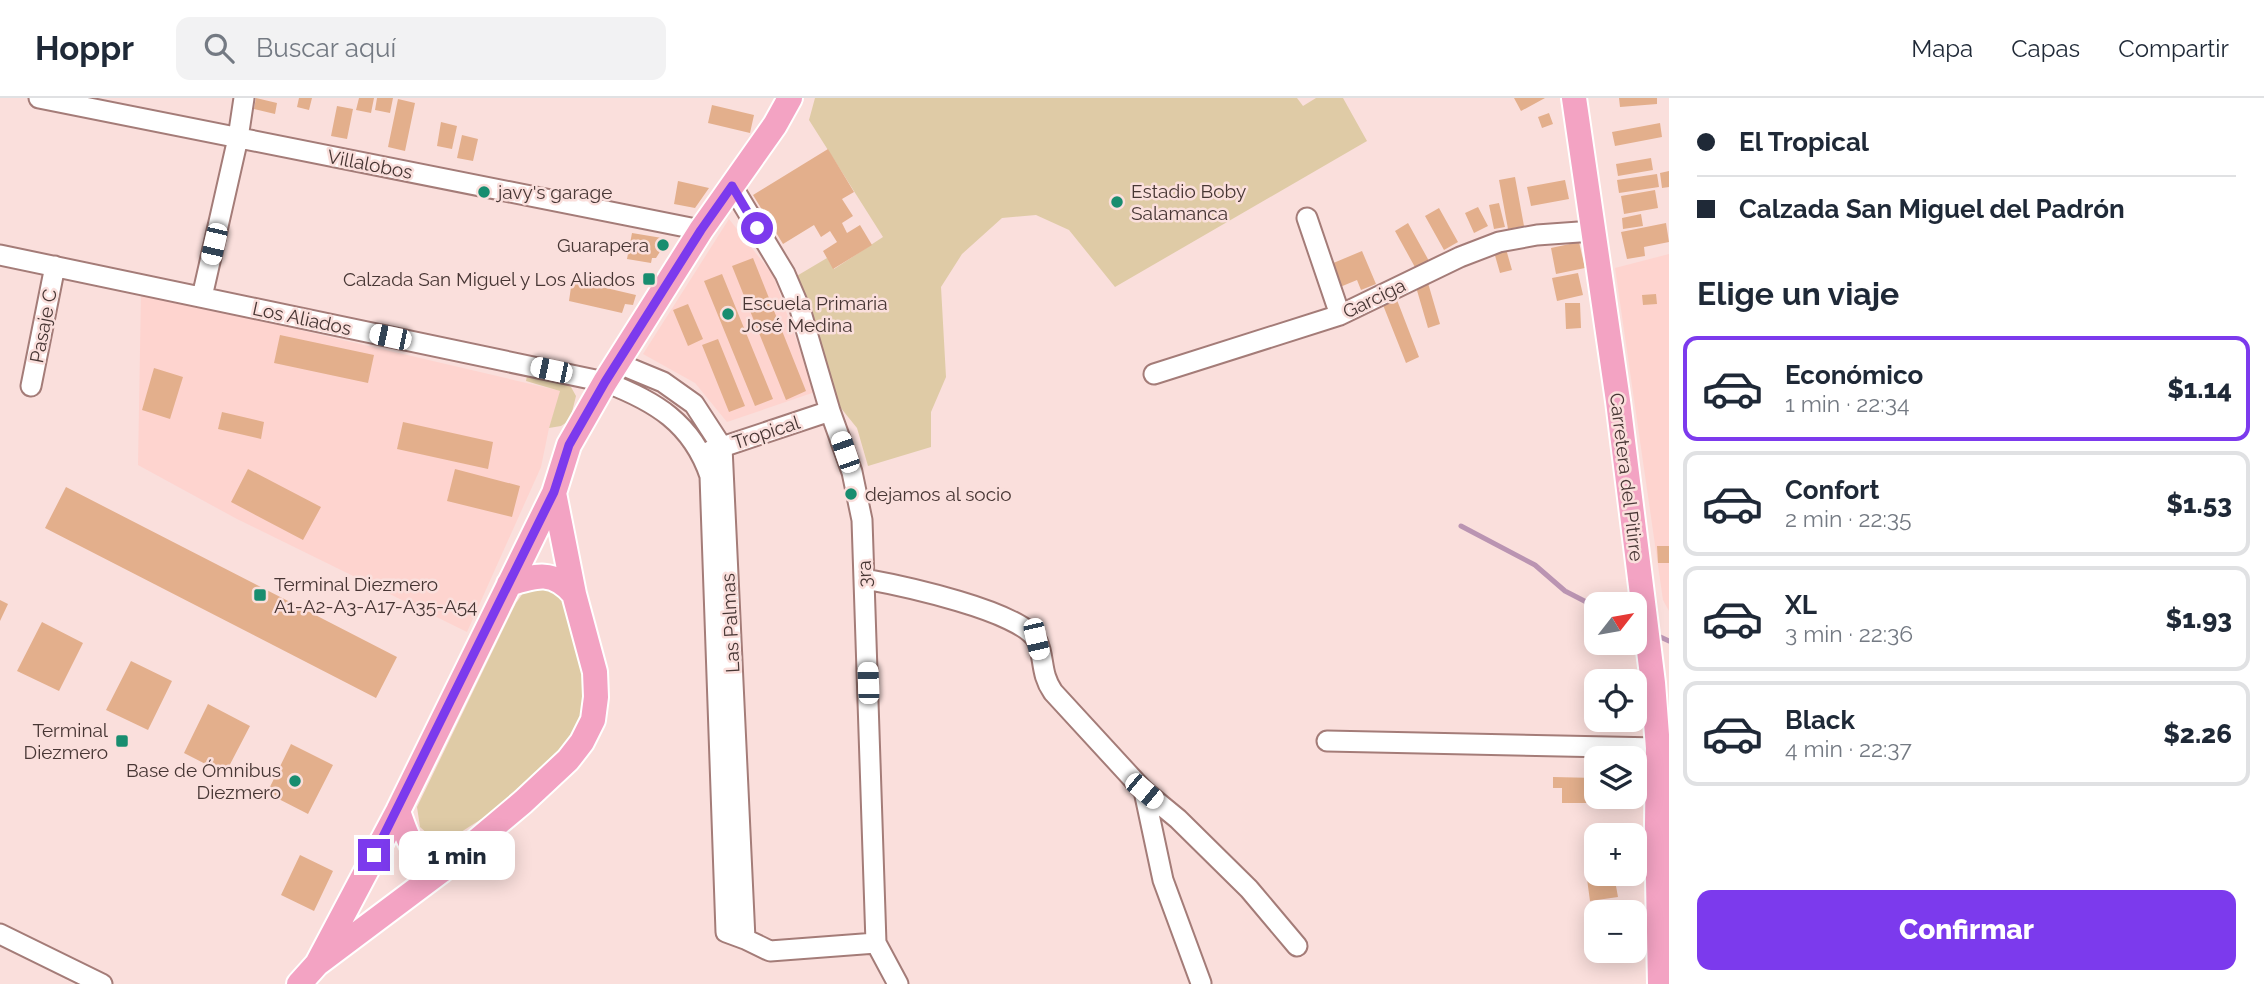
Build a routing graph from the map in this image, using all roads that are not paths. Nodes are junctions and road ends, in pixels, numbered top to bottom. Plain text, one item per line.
1 (39, 98) edge
2 (244, 98) edge
3 (790, 98) edge
4 (1574, 98) edge
5 (238, 138) junction
6 (732, 186) junction
7 (1307, 218) dead end
8 (701, 230) junction
9 (1593, 231) junction
10 (0, 255) edge
11 (55, 266) junction
12 (202, 297) junction
13 (1340, 315) junction
14 (611, 372) junction
15 (1154, 374) dead end
16 (31, 386) dead end
17 (830, 411) junction
18 (722, 447) junction
19 (702, 453) junction
20 (554, 492) junction
21 (865, 579) junction
22 (509, 584) junction
23 (574, 594) junction
24 (1327, 741) dead end
25 (1658, 748) junction
26 (1144, 791) junction
27 (398, 811) junction
28 (441, 871) junction
29 (0, 934) edge
30 (745, 939) junction
31 (876, 943) junction
32 (1297, 946) dead end
33 (317, 964) junction
34 (1200, 983) edge
35 (102, 984) edge
36 (299, 984) edge
37 (898, 984) edge
38 (1660, 984) edge

1 - 5 street, Villalobos
2 - 5 street
3 - 6 main road
4 - 9 main road, Carretera del Pitirre
5 - 8 street, Villalobos
5 - 12 street
6 - 8 main road
6 - 17 street, 3ra
7 - 13 street
8 - 14 main road
9 - 13 street, Garciga
9 - 25 main road, Carretera del Pitirre
10 - 11 street, Los Aliados
11 - 12 street, Los Aliados
11 - 16 street, Pasaje C
12 - 14 street, Los Aliados
13 - 15 street, Garciga
14 - 18 street
14 - 19 street, Las Palmas
14 - 20 main road
17 - 18 street, Tropical
17 - 21 street, 3ra
18 - 19 street, Tropical
18 - 30 street, Las Palmas
19 - 30 street, Las Palmas
20 - 22 main road
20 - 23 main road
21 - 26 street
21 - 31 street, 3ra
22 - 23 main road
22 - 27 main road
23 - 28 main road
24 - 25 street
25 - 38 main road, Carretera del Pitirre
26 - 32 street
26 - 34 street
27 - 28 main road
27 - 33 main road
28 - 33 main road
29 - 35 street
30 - 31 street, Las Palmas
31 - 37 street, 3ra
33 - 36 main road

